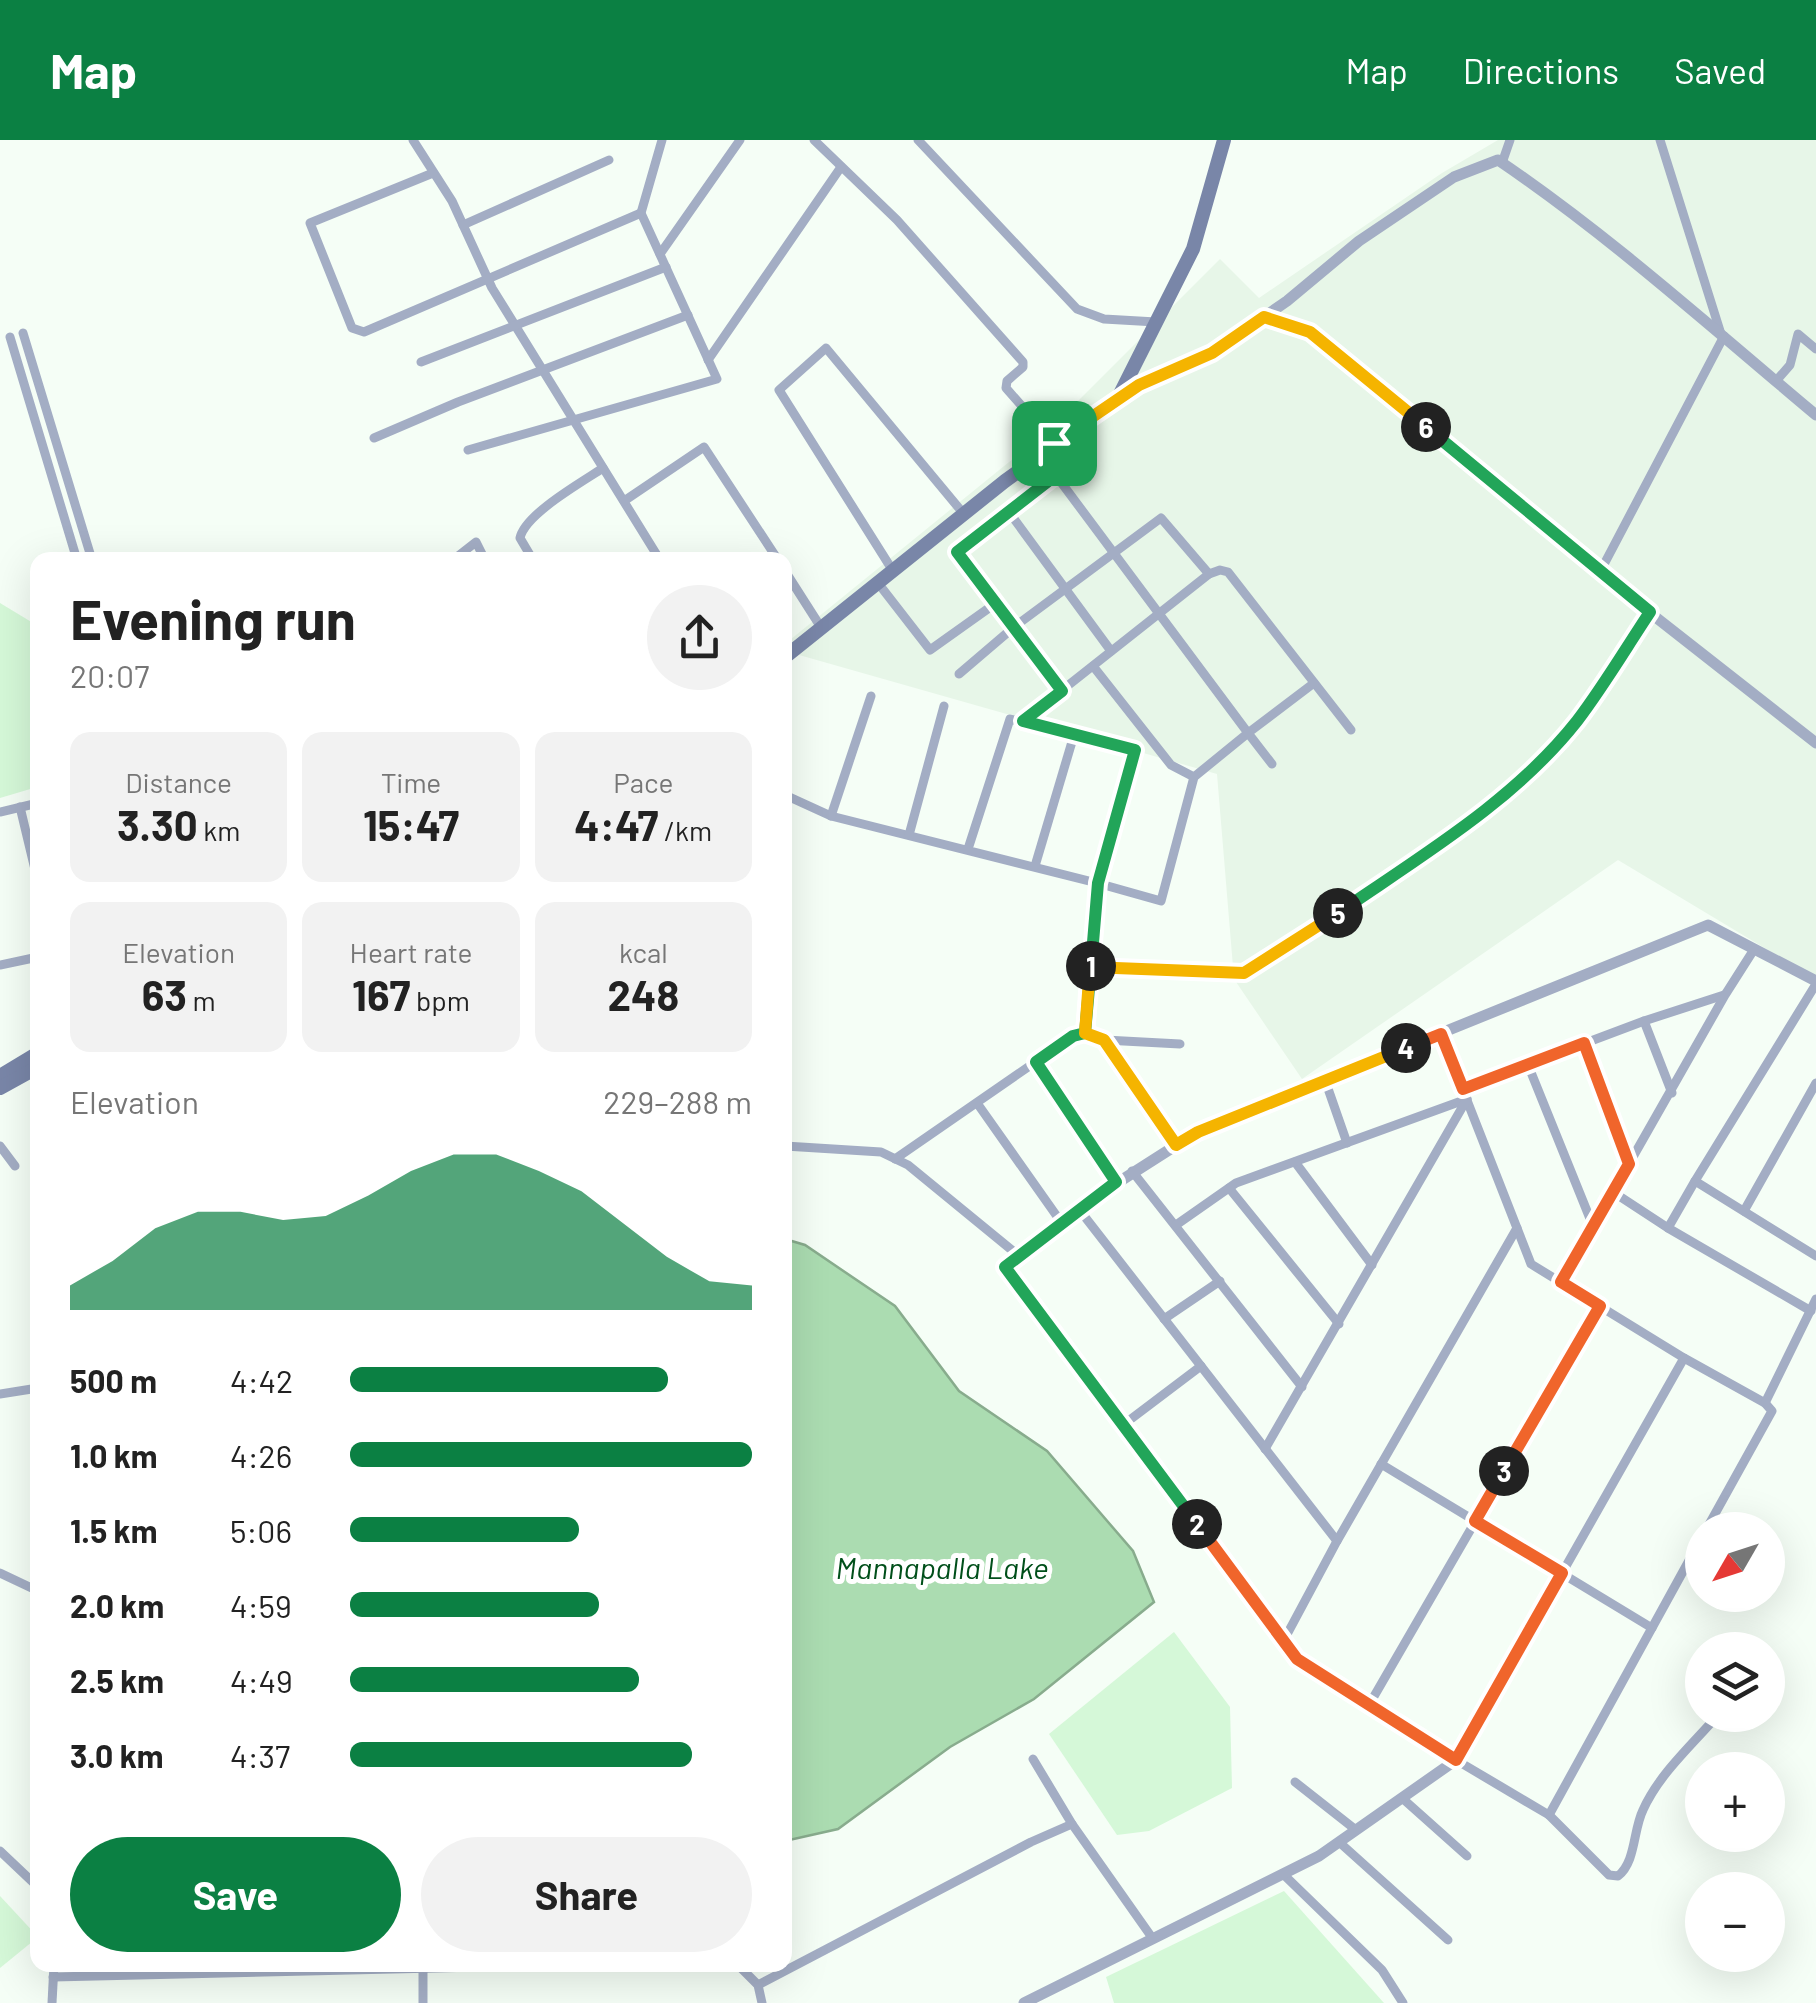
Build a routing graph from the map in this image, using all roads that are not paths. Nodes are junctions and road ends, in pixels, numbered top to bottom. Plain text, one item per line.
1 (413, 140) edge
2 (662, 140) edge
3 (740, 140) edge
4 (814, 140) edge
5 (1224, 140) edge
6 (1510, 140) edge
7 (1660, 140) edge
8 (921, 141) edge
9 (608, 160) dead end
10 (1502, 163) junction
11 (840, 167) junction
12 (433, 173) junction
13 (641, 213) junction
14 (462, 225) junction
15 (660, 254) junction
16 (666, 268) junction
17 (488, 279) junction
18 (688, 316) junction
19 (1264, 317) junction
20 (1156, 322) junction
21 (516, 327) junction
22 (24, 332) dead end
23 (1723, 335) junction
24 (10, 338) dead end
25 (1816, 350) edge
26 (708, 360) junction
27 (421, 362) dead end
28 (543, 370) junction
29 (1776, 382) junction
30 (1116, 400) junction
31 (1816, 415) edge
32 (574, 421) junction
33 (374, 438) dead end
34 (1054, 443) junction
35 (468, 450) dead end
36 (1040, 454) junction
37 (602, 468) junction
38 (1056, 475) junction
39 (624, 501) junction
40 (1009, 512) junction
41 (963, 514) junction
42 (74, 552) edge
43 (90, 552) edge
44 (463, 552) edge
45 (481, 552) edge
46 (529, 552) edge
47 (655, 552) edge
48 (773, 552) edge
49 (1114, 552) junction
50 (893, 570) junction
51 (1600, 572) junction
52 (1210, 574) junction
53 (792, 581) edge
54 (878, 583) junction
55 (1066, 588) junction
56 (996, 603) junction
57 (1650, 612) junction
58 (1160, 613) junction
59 (1014, 627) junction
60 (822, 629) junction
61 (1112, 651) junction
62 (792, 652) edge
63 (1093, 666) junction
64 (958, 674) dead end
65 (1314, 683) junction
66 (1062, 691) junction
67 (871, 696) dead end
68 (944, 706) dead end
69 (1023, 721) junction
70 (1351, 730) dead end
71 (1248, 733) junction
72 (1074, 734) junction
73 (1816, 743) edge
74 (1272, 764) dead end
75 (1194, 777) junction
76 (792, 798) edge
77 (30, 805) edge
78 (20, 807) junction
79 (0, 812) edge
80 (831, 816) junction
81 (909, 835) junction
82 (30, 849) edge
83 (968, 849) junction
84 (1035, 866) junction
85 (1098, 883) junction
86 (1754, 951) junction
87 (30, 958) edge
88 (0, 966) edge
89 (1090, 967) junction
90 (1816, 982) edge
91 (1725, 994) junction
92 (1644, 1021) junction
93 (1085, 1033) junction
94 (1441, 1034) junction
95 (1104, 1040) junction
96 (1584, 1043) junction
97 (1180, 1044) dead end
98 (30, 1058) edge
99 (1036, 1062) junction
100 (1528, 1065) junction
101 (30, 1072) edge
102 (0, 1076) edge
103 (1325, 1080) junction
104 (1816, 1082) edge
105 (0, 1088) edge
106 (1465, 1094) junction
107 (1672, 1094) junction
108 (977, 1102) junction
109 (1347, 1143) junction
110 (1176, 1145) junction
111 (0, 1146) edge
112 (792, 1146) edge
113 (895, 1159) junction
114 (1295, 1162) junction
115 (1629, 1164) junction
116 (16, 1166) dead end
117 (1132, 1171) junction
118 (1695, 1181) junction
119 (1116, 1182) junction
120 (1229, 1188) junction
121 (1613, 1192) junction
122 (1078, 1208) junction
123 (1744, 1211) junction
124 (1061, 1222) junction
125 (1176, 1225) junction
126 (1593, 1226) junction
127 (1517, 1228) junction
128 (1668, 1228) junction
129 (1019, 1256) junction
130 (1816, 1256) edge
131 (1372, 1265) junction
132 (1220, 1281) junction
133 (1561, 1282) junction
134 (1816, 1299) edge
135 (1600, 1306) junction
136 (1810, 1311) junction
137 (1164, 1319) junction
138 (1338, 1324) junction
139 (1684, 1358) junction
140 (1201, 1366) junction
141 (1302, 1387) junction
142 (30, 1389) edge
143 (0, 1394) edge
144 (1764, 1404) junction
145 (1123, 1425) junction
146 (1266, 1449) junction
147 (1381, 1464) junction
148 (1716, 1512) edge
149 (1475, 1521) junction
150 (1337, 1540) junction
151 (1685, 1568) edge
152 (0, 1572) edge
153 (1562, 1573) junction
154 (30, 1587) edge
155 (1652, 1628) junction
156 (1284, 1640) junction
157 (1368, 1704) junction
158 (1703, 1732) edge
159 (1033, 1758) dead end
160 (1456, 1760) junction
161 (1295, 1782) dead end
162 (1402, 1798) junction
163 (1549, 1815) junction
164 (1072, 1824) junction
165 (1356, 1830) junction
166 (1339, 1842) junction
167 (0, 1851) edge
168 (1467, 1856) dead end
169 (1283, 1874) junction
170 (30, 1879) edge
171 (1153, 1939) junction
172 (1448, 1940) dead end
173 (792, 1967) edge
174 (53, 1972) edge
175 (221, 1972) edge
176 (422, 1972) edge
177 (745, 1972) edge
178 (783, 1972) edge
179 (53, 1977) junction
180 (758, 1985) junction
181 (52, 2003) edge
182 (423, 2003) edge
183 (762, 2003) edge
184 (1024, 2003) edge
185 (1403, 2003) edge

1 - 12 street
2 - 13 street
3 - 15 street
4 - 11 street
5 - 20 main road
6 - 10 street
7 - 23 street
8 - 20 street
9 - 14 street
10 - 19 street
10 - 23 street
11 - 26 street
11 - 34 street
12 - 14 street
12 - 17 street
13 - 15 street
13 - 17 street
14 - 17 street
15 - 16 street
16 - 18 street
16 - 21 street
17 - 21 street
18 - 26 street
18 - 28 street
19 - 30 street
19 - 51 street
20 - 30 main road
21 - 27 street
21 - 28 street
22 - 43 street
23 - 29 street
23 - 51 street
24 - 42 street
25 - 29 street
26 - 32 street
28 - 32 street
28 - 33 street
29 - 31 street
30 - 34 main road
32 - 35 street
32 - 37 street
34 - 36 main road
36 - 38 street
36 - 41 main road
37 - 39 street
37 - 46 street
38 - 40 street
38 - 49 street
39 - 47 street
39 - 48 street
40 - 55 street
40 - 56 street
41 - 50 main road
41 - 50 street
44 - 45 street
49 - 52 street
49 - 55 street
49 - 58 street
50 - 54 main road
51 - 57 street
52 - 58 street
52 - 65 street
53 - 60 street
54 - 56 street
54 - 60 main road
55 - 59 street
55 - 61 street
56 - 59 street
57 - 73 street
57 - 89 street
58 - 61 street
58 - 71 street
59 - 64 street
59 - 66 street
60 - 62 main road
61 - 63 street
63 - 66 street
63 - 75 street
65 - 70 street
65 - 71 street
66 - 69 street
67 - 80 street
68 - 81 street
69 - 72 street
69 - 83 street
71 - 74 street
71 - 75 street
72 - 84 street
72 - 85 street
75 - 85 street
76 - 80 street
77 - 78 street
78 - 79 street
78 - 82 street
80 - 81 street
81 - 83 street
83 - 84 street
84 - 85 street
85 - 89 street
86 - 90 street
86 - 91 street
86 - 94 street
87 - 88 street
89 - 93 street
90 - 118 street
91 - 92 street
91 - 107 street
92 - 96 street
92 - 107 street
93 - 95 street
93 - 99 street
94 - 103 street
94 - 106 street
95 - 97 street
95 - 110 street
96 - 100 street
96 - 115 street
98 - 102 main road
99 - 108 street
99 - 119 street
100 - 106 street
100 - 126 street
101 - 105 main road
103 - 109 street
103 - 110 street
104 - 123 street
106 - 109 street
106 - 127 street
106 - 131 street
107 - 115 street
108 - 113 street
108 - 124 street
109 - 114 street
110 - 117 street
111 - 116 street
112 - 113 street
113 - 129 street
114 - 120 street
114 - 131 street
115 - 121 street
117 - 119 street
117 - 125 street
118 - 123 street
118 - 128 street
119 - 122 street
120 - 125 street
120 - 138 street
121 - 126 street
121 - 128 street
122 - 124 street
122 - 137 street
123 - 130 street
124 - 129 street
125 - 132 street
126 - 133 street
127 - 133 street
127 - 147 street
128 - 136 street
129 - 145 street
131 - 138 street
132 - 137 street
132 - 141 street
133 - 135 street
134 - 136 street
135 - 139 street
135 - 149 street
136 - 144 street
137 - 140 street
138 - 141 street
139 - 144 street
139 - 153 street
140 - 145 street
140 - 146 street
141 - 146 street
142 - 143 street
144 - 148 street
145 - 156 street
146 - 150 street
147 - 149 street
147 - 150 street
149 - 153 street
149 - 157 street
150 - 156 street
151 - 155 street
152 - 154 street
153 - 155 street
153 - 160 street
155 - 163 street
156 - 157 street
157 - 160 street
158 - 163 street
159 - 164 street
160 - 162 street
160 - 163 street
161 - 165 street
162 - 165 street
162 - 168 street
164 - 171 street
164 - 173 street
165 - 166 street
166 - 169 street
166 - 172 street
167 - 170 street
169 - 171 street
169 - 185 street
171 - 184 street
174 - 179 street
175 - 179 street
176 - 182 street
177 - 180 street
178 - 180 street
179 - 181 street
180 - 183 street

